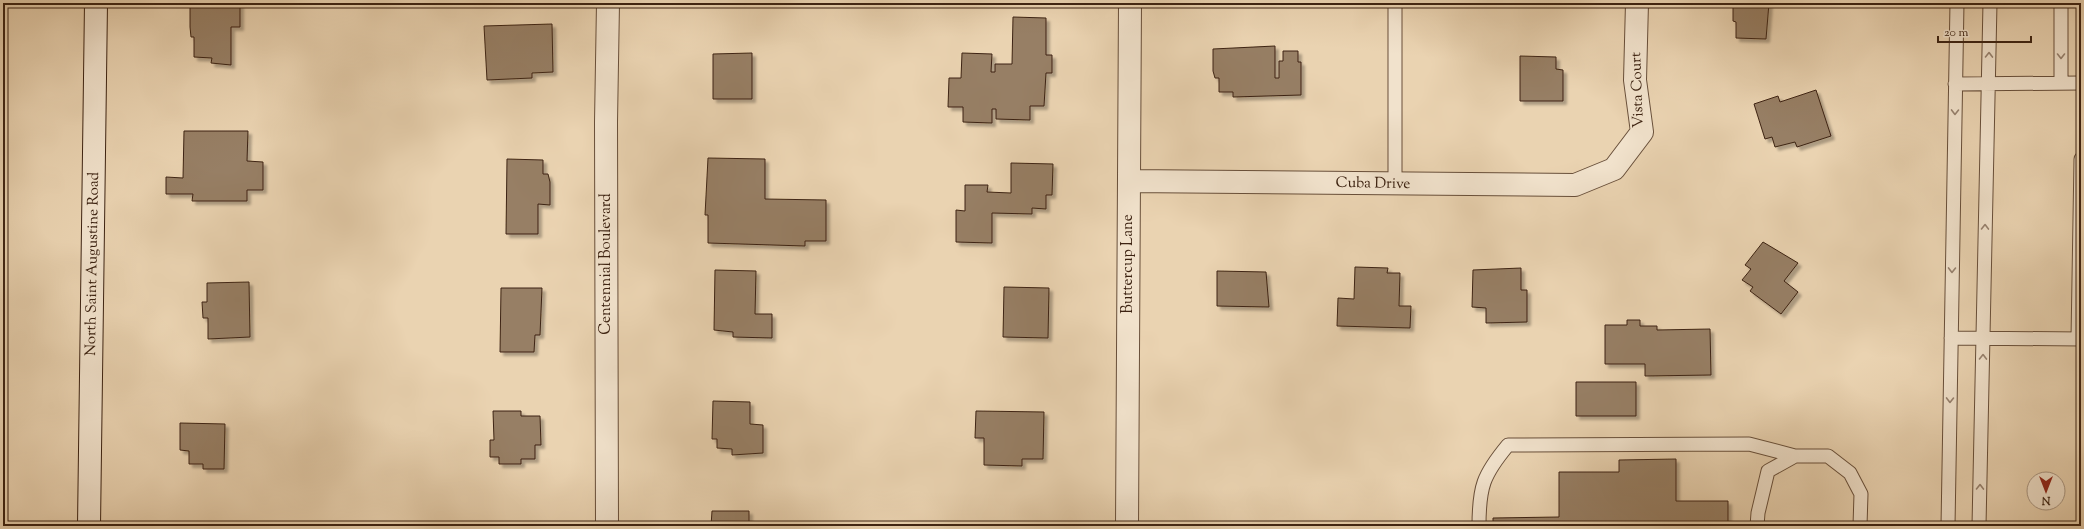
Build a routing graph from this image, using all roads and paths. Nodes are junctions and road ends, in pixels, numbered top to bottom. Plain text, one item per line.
1 (96, 3) edge
2 (608, 3) edge
3 (1130, 3) edge
4 (1395, 3) edge
5 (1637, 3) edge
6 (1957, 3) edge
7 (1990, 3) edge
8 (2061, 3) edge
9 (2061, 83) junction
10 (2081, 83) edge
11 (1955, 84) junction
12 (1988, 84) junction
13 (2081, 159) edge
14 (1614, 168) joint
15 (1129, 181) junction
16 (1395, 184) junction
17 (1983, 337) junction
18 (1951, 338) junction
19 (2080, 339) edge
20 (1795, 456) junction
21 (89, 526) edge
22 (607, 526) edge
23 (1127, 526) edge
24 (1479, 526) edge
25 (1757, 526) edge
26 (1860, 526) edge
27 (1948, 526) edge
28 (1979, 526) edge

1 - 21 street, North Saint Augustine Road
2 - 22 street, Centennial Boulevard
3 - 15 street, Buttercup Lane
4 - 16 lane
5 - 14 street, Vista Court
6 - 11 lane
12 -> 7 lane
8 -> 9 lane
9 - 10 lane
9 - 12 lane
11 - 12 lane
11 -> 18 lane
17 -> 12 lane
13 - 19 lane
14 - 16 street, Cuba Drive
15 - 16 street, Cuba Drive
15 - 23 street, Buttercup Lane
17 - 18 lane
17 - 19 lane
28 -> 17 lane
18 -> 27 lane
20 - 24 lane
20 - 25 lane
20 - 26 lane

